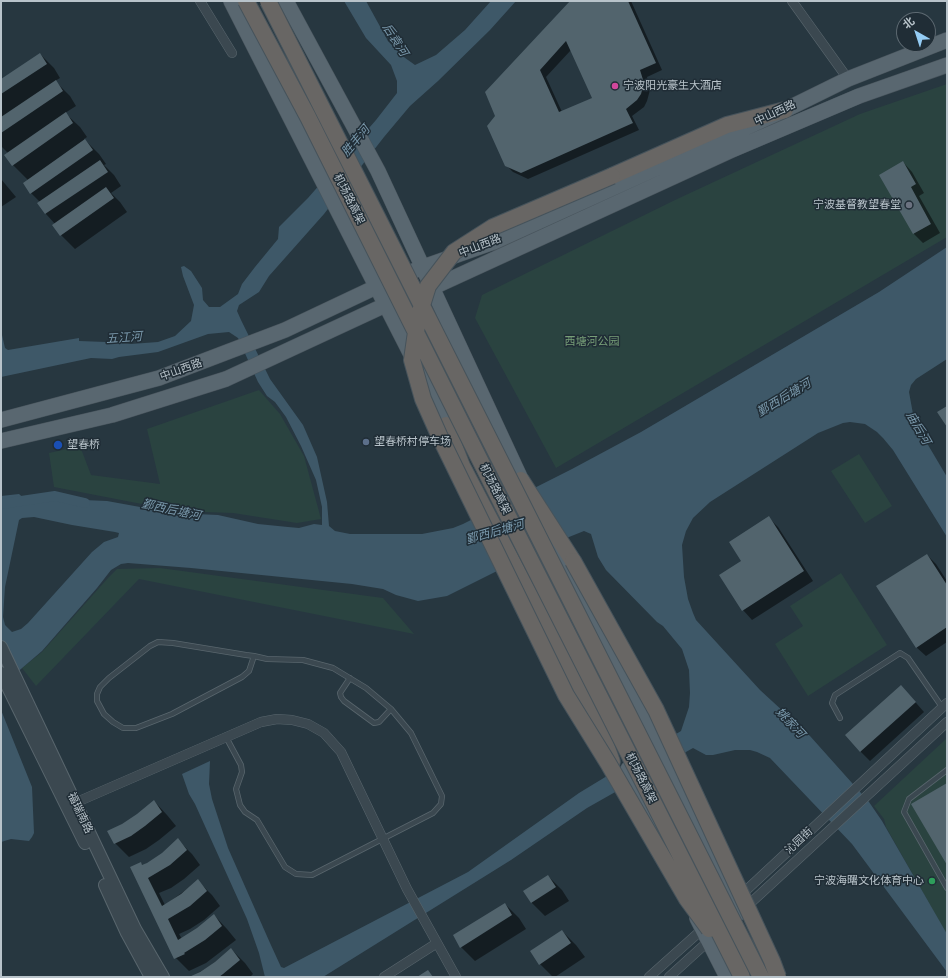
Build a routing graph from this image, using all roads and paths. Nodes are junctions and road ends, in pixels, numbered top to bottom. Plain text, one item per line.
1 (200, 1) edge
2 (231, 1) edge
3 (246, 1) edge
4 (268, 1) edge
5 (286, 1) edge
6 (792, 1) edge
7 (947, 40) edge
8 (232, 53) dead end
9 (947, 65) edge
10 (848, 79) junction
11 (785, 110) junction
12 (424, 267) junction
13 (376, 287) junction
14 (433, 288) junction
15 (385, 304) junction
16 (1, 420) edge
17 (446, 425) junction
18 (1, 441) edge
19 (520, 478) junction
20 (1, 647) edge
21 (254, 656) junction
22 (1, 673) edge
23 (350, 678) junction
24 (12, 682) junction
25 (945, 705) edge
26 (391, 708) junction
27 (840, 718) dead end
28 (945, 726) edge
29 (226, 737) junction
30 (947, 770) edge
31 (617, 777) junction
32 (71, 805) junction
33 (383, 839) junction
34 (947, 888) edge
35 (738, 906) junction
36 (706, 936) junction
37 (437, 943) junction
38 (735, 974) edge
39 (151, 977) edge
40 (163, 977) edge
41 (384, 977) edge
42 (456, 977) edge
43 (649, 977) edge
44 (669, 977) edge
45 (761, 977) edge
46 (777, 977) edge

1 - 8 street
2 - 13 main road
3 - 38 highway, 机场路高架, bridge
4 - 45 highway, 机场路高架, bridge
5 - 12 main road
6 - 10 street
7 - 10 main road, 中山西路
9 - 14 main road, 中山西路
10 - 11 main road, 中山西路
11 - 12 main road, 中山西路
11 - 31 highway, bridge
12 - 13 main road, 中山西路
12 - 14 main road
13 - 15 main road
13 - 16 main road, 中山西路
14 - 15 main road, 中山西路
14 - 19 main road
15 - 17 main road
15 - 18 main road, 中山西路
17 - 31 highway, bridge
17 - 36 main road
19 - 35 main road
19 - 46 highway, bridge
20 - 24 street, 福瑞南路
21 - 21 lane
21 - 23 lane
22 - 24 street, 福瑞南路
23 - 26 lane
23 - 26 lane
24 - 32 street, 福瑞南路
25 - 27 lane
25 - 35 street, 沁园街
26 - 33 lane
28 - 35 street, 沁园街
29 - 32 street
29 - 33 street
29 - 33 lane
30 - 34 lane
31 - 38 highway, bridge
32 - 39 street, 福瑞南路
32 - 40 street, 福瑞南路
33 - 37 street
35 - 36 street, 沁园街
35 - 36 street, 沁园街
35 - 46 main road
36 - 38 main road
36 - 43 street, 沁园街
36 - 44 street, 沁园街
37 - 41 street
37 - 42 street

